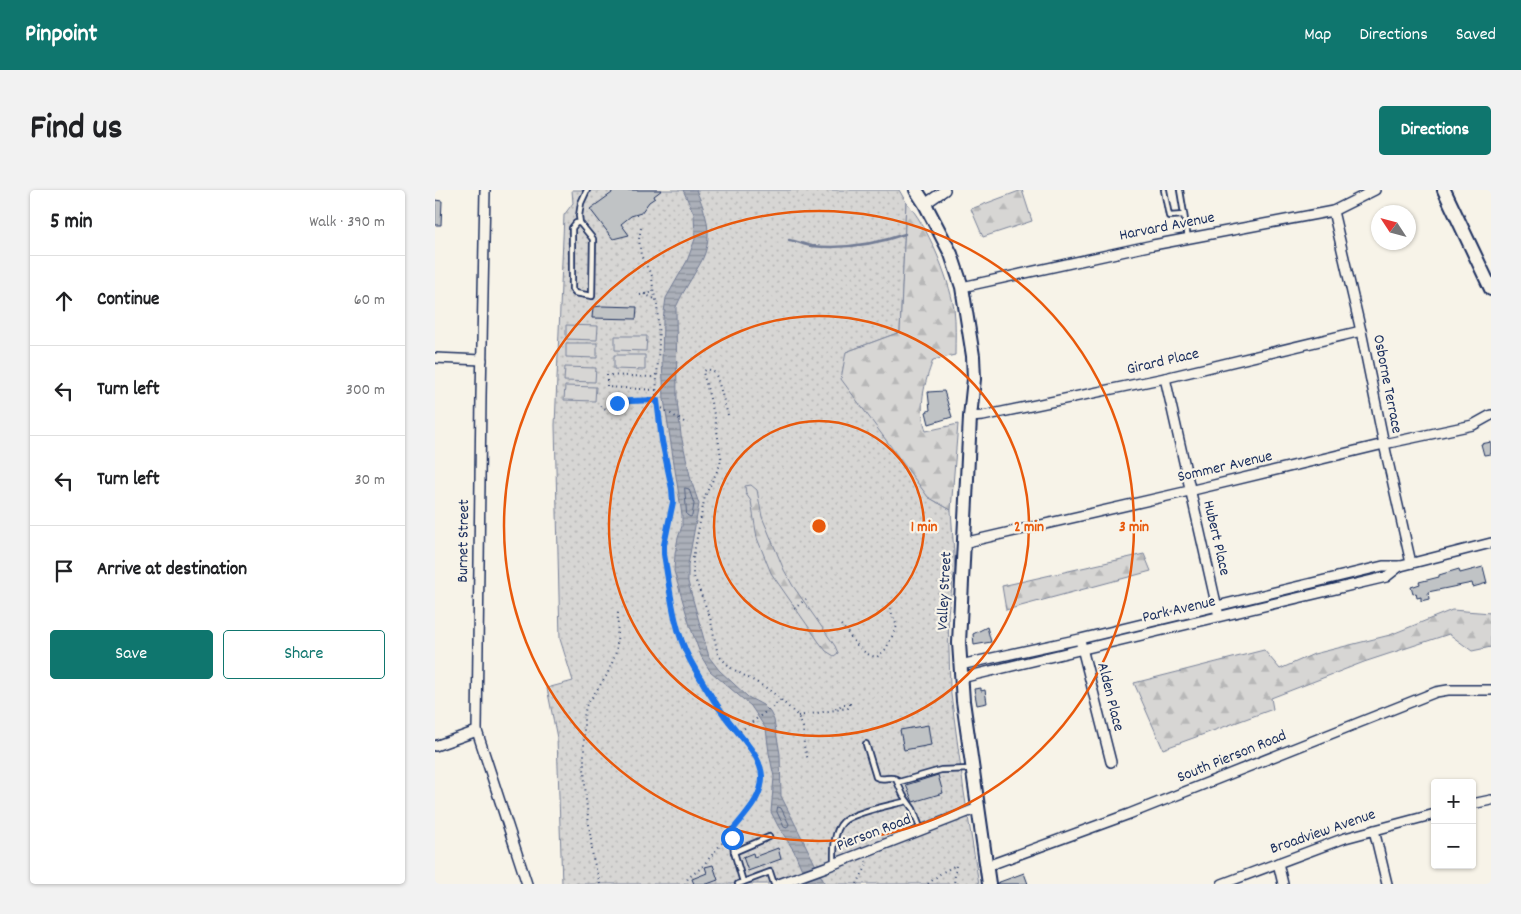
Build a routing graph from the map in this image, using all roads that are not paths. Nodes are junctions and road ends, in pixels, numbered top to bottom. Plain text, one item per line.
1 (485, 190) edge
2 (587, 190) edge
3 (916, 190) edge
4 (945, 190) edge
5 (1164, 190) edge
6 (1180, 190) edge
7 (1375, 190) edge
8 (1444, 190) edge
9 (925, 204) junction
10 (1333, 211) junction
11 (1184, 215) junction
12 (580, 223) junction
13 (1188, 238) junction
14 (962, 287) junction
15 (1491, 289) edge
16 (1361, 331) junction
17 (435, 358) edge
18 (481, 360) junction
19 (1165, 378) junction
20 (1491, 415) edge
21 (970, 417) junction
22 (1384, 444) junction
23 (1189, 491) junction
24 (963, 543) junction
25 (1491, 543) edge
26 (1411, 563) junction
27 (1401, 566) junction
28 (1217, 607) junction
29 (1219, 617) junction
30 (1080, 639) junction
31 (1083, 648) junction
32 (960, 672) junction
33 (1491, 690) edge
34 (477, 730) junction
35 (866, 744) dead end
36 (435, 746) edge
37 (1111, 762) dead end
38 (973, 769) junction
39 (899, 782) junction
40 (1491, 800) edge
41 (907, 801) junction
42 (1476, 803) edge
43 (978, 808) junction
44 (1431, 815) edge
45 (1374, 830) junction
46 (732, 831) road end
47 (921, 831) junction
48 (769, 837) dead end
49 (733, 852) junction
50 (1278, 863) junction
51 (830, 866) junction
52 (987, 866) junction
53 (740, 883) edge
54 (527, 884) edge
55 (774, 884) edge
56 (779, 884) edge
57 (989, 884) edge
58 (1222, 884) edge
59 (1283, 884) edge
60 (1387, 884) edge

1 - 18 street, Burnet Street
2 - 12 lane
3 - 9 main road, Valley Street
4 - 9 street
5 - 11 lane
6 - 11 lane
7 - 10 street, Harvard Avenue
8 - 15 main road
9 - 14 main road, Valley Street
10 - 13 street, Harvard Avenue
10 - 16 street, Osborne Terrace
11 - 13 lane
12 - 12 lane
13 - 14 street, Harvard Avenue
14 - 21 main road, Valley Street
16 - 19 street, Girard Place
16 - 22 street, Osborne Terrace
17 - 18 street
18 - 34 street, Burnet Street
19 - 21 street, Girard Place
19 - 23 street, Hubert Place
20 - 22 street, Sommer Avenue
21 - 24 main road, Valley Street
22 - 23 street, Sommer Avenue
22 - 26 street, Osborne Terrace
23 - 24 street, Sommer Avenue
23 - 28 street, Hubert Place
24 - 32 main road, Valley Street
25 - 26 street, Park Avenue
26 - 27 street, Park Avenue
27 - 28 street, Park Avenue
27 - 29 street, Park Avenue
28 - 29 street, Hubert Place
28 - 30 street, Park Avenue
29 - 31 street, Park Avenue
30 - 31 street, Alden Place
30 - 32 street, Park Avenue
31 - 32 street, Park Avenue
31 - 37 street, Alden Place
32 - 38 main road, Valley Street
33 - 52 street, South Pierson Road
34 - 36 street
34 - 54 street, Burnet Street
35 - 39 lane
38 - 39 lane
38 - 43 main road, Valley Street
39 - 41 lane
40 - 42 street
41 - 47 lane
41 - 51 lane
43 - 47 street, Pierson Road
43 - 52 main road, Valley Street
44 - 45 street, Broadview Avenue
45 - 50 street, Broadview Avenue
45 - 60 street
46 - 49 lane
47 - 51 street, Pierson Road
48 - 49 lane
49 - 53 lane
50 - 58 street, Broadview Avenue
50 - 59 street
51 - 56 street, Pierson Road
52 - 57 main road, Valley Street
53 - 55 lane

